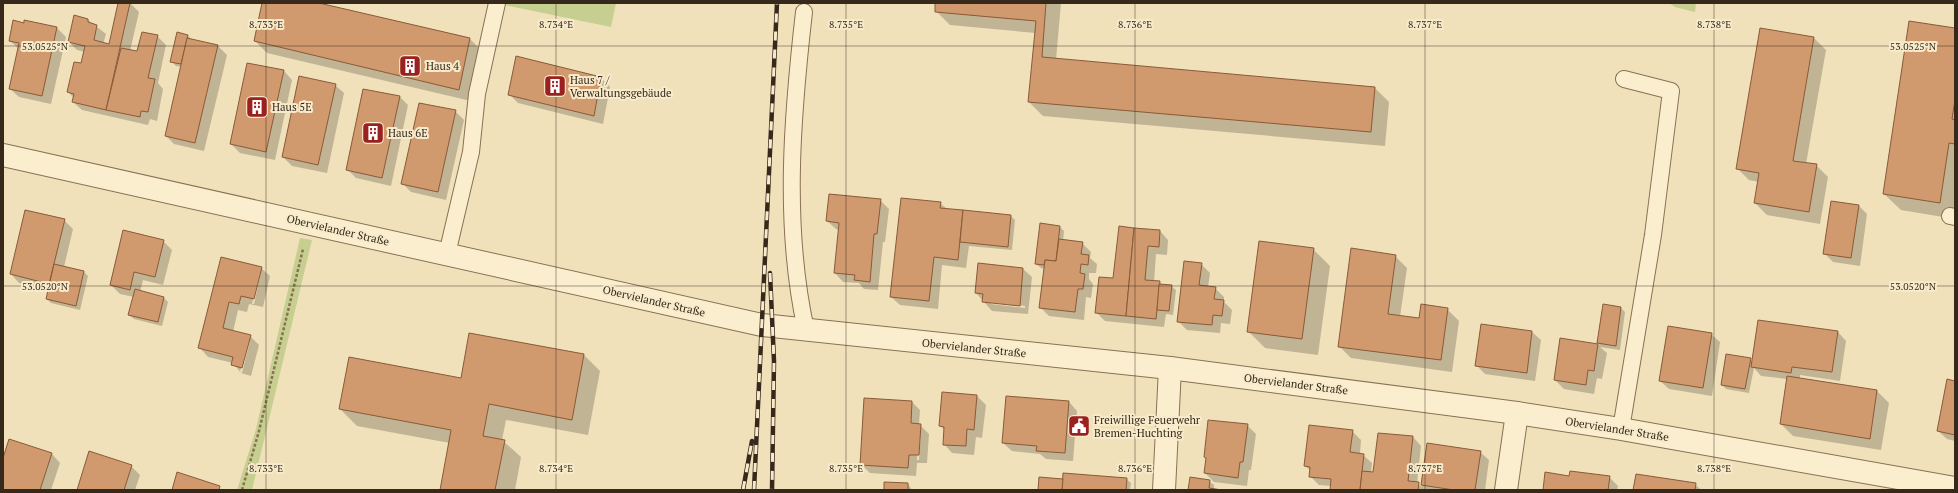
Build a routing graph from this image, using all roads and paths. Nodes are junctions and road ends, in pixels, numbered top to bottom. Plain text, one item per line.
1 (497, 3) edge
2 (804, 12) dead end
3 (1624, 79) dead end
4 (3, 154) edge
5 (309, 223) junction
6 (447, 254) junction
7 (806, 330) junction
8 (1170, 368) junction
9 (1517, 413) junction
10 (1621, 429) junction
11 (1955, 488) edge
12 (242, 490) edge
13 (1164, 490) edge
14 (1506, 490) edge

1 - 6 lane
2 - 7 lane
3 - 10 lane
4 - 5 street, Obervielander Straße
5 - 6 street, Obervielander Straße
5 - 12 path
6 - 7 street, Obervielander Straße
7 - 8 street, Obervielander Straße
8 - 9 street, Obervielander Straße
8 - 13 street
9 - 10 street, Obervielander Straße
9 - 14 street
10 - 11 street, Obervielander Straße

